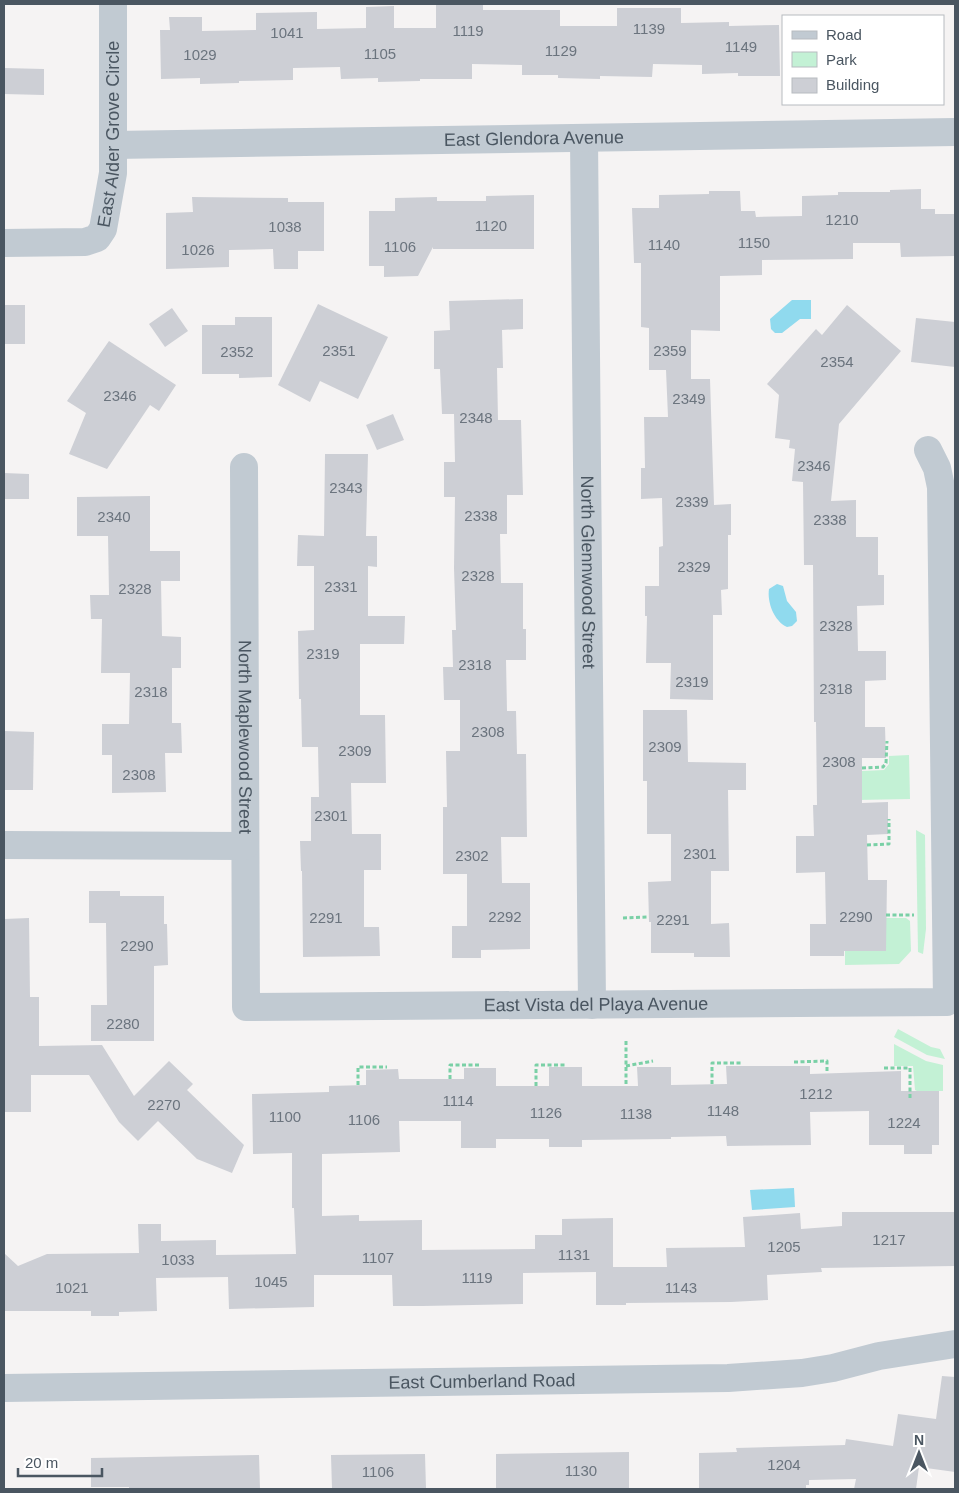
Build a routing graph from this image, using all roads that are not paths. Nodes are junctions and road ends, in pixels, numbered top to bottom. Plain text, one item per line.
1 (113, 4) edge
2 (955, 132) edge
3 (584, 138) junction
4 (114, 145) junction
5 (4, 243) edge
6 (928, 450) dead end
7 (244, 467) dead end
8 (950, 722) edge
9 (4, 846) edge
10 (245, 846) junction
11 (592, 1005) junction
12 (246, 1007) joint
13 (955, 1344) edge
14 (4, 1388) edge

1 - 4 street, East Alder Grove Circle
2 - 3 street, East Glendora Avenue
3 - 4 street, East Glendora Avenue
3 - 11 street, North Glennwood Street
4 - 5 street, East Alder Grove Circle
6 - 8 street
7 - 10 street, North Maplewood Street
8 - 11 street, East Vista del Playa Avenue
9 - 10 street
10 - 12 street, North Maplewood Street
11 - 12 street, East Vista del Playa Avenue
13 - 14 street, East Cumberland Road

